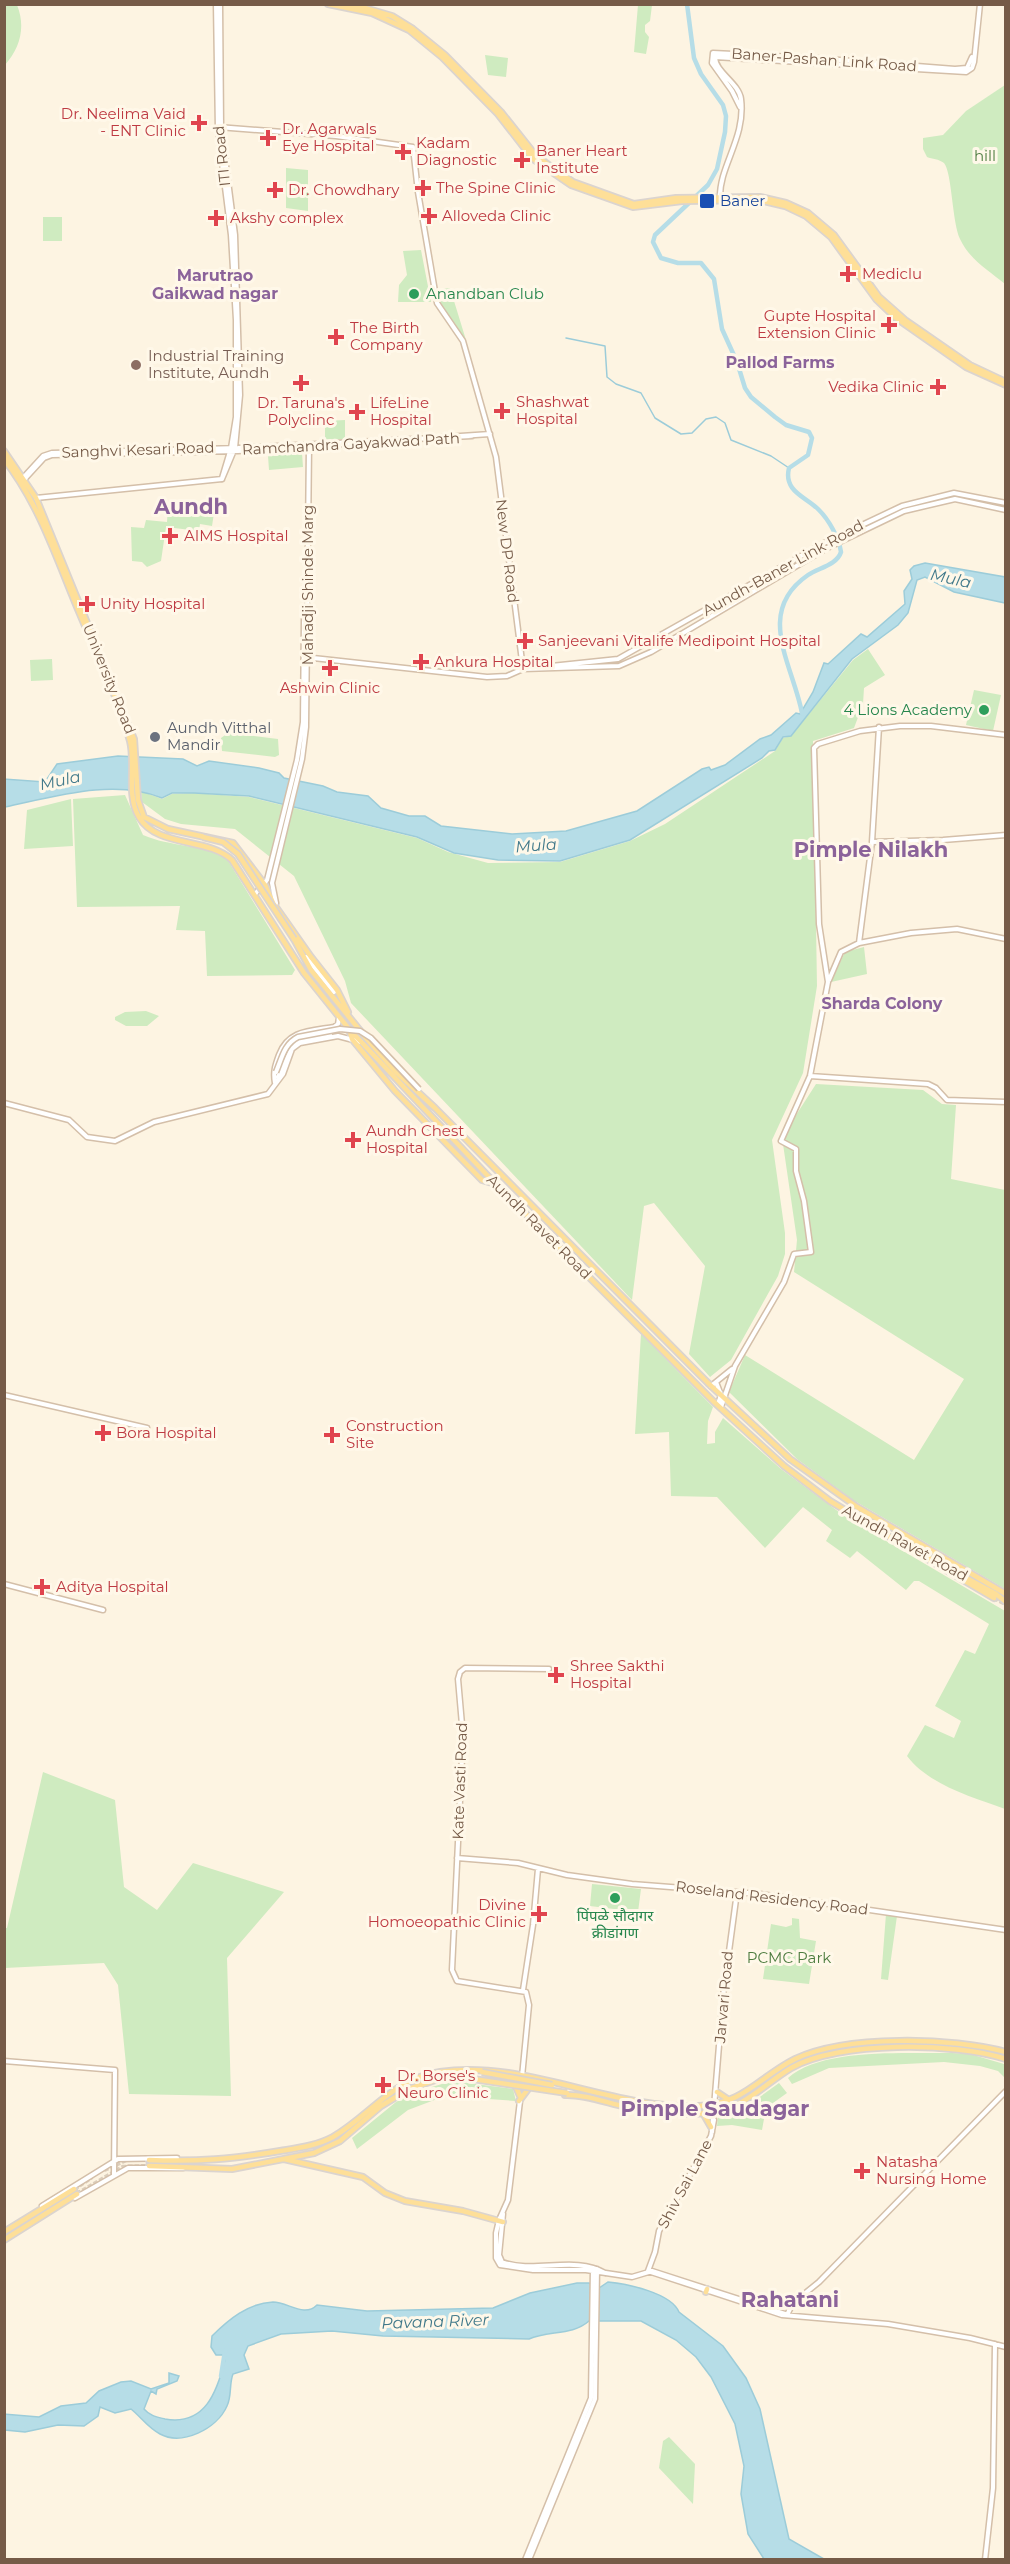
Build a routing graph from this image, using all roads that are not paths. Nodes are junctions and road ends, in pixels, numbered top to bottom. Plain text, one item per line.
1 (218, 4) edge
2 (328, 4) edge
3 (351, 4) edge
4 (980, 4) edge
5 (220, 127) junction
6 (569, 182) junction
7 (720, 198) junction
8 (701, 199) junction
9 (1005, 383) edge
10 (490, 434) junction
11 (308, 445) junction
12 (232, 449) junction
13 (4, 451) edge
14 (4, 459) edge
15 (23, 480) junction
16 (954, 493) junction
17 (34, 499) junction
18 (955, 499) junction
19 (1005, 503) edge
20 (1005, 510) edge
21 (759, 579) junction
22 (765, 585) junction
23 (718, 603) junction
24 (724, 610) junction
25 (305, 656) junction
26 (532, 668) junction
27 (523, 669) junction
28 (879, 727) junction
29 (1005, 735) edge
30 (136, 800) junction
31 (188, 834) junction
32 (1005, 835) edge
33 (872, 842) junction
34 (241, 874) junction
35 (268, 883) junction
36 (256, 893) junction
37 (275, 930) junction
38 (1005, 939) edge
39 (297, 941) junction
40 (859, 943) junction
41 (828, 982) junction
42 (334, 992) dead end
43 (338, 1014) junction
44 (349, 1015) junction
45 (349, 1029) junction
46 (330, 1035) tunnel mouth
47 (351, 1039) junction
48 (362, 1042) junction
49 (810, 1076) junction
50 (275, 1083) junction
51 (1005, 1102) edge
52 (4, 1103) edge
53 (435, 1108) junction
54 (495, 1184) junction
55 (735, 1366) junction
56 (716, 1382) junction
57 (711, 1386) junction
58 (4, 1395) edge
59 (722, 1396) junction
60 (720, 1406) junction
61 (147, 1428) dead end
62 (924, 1556) junction
63 (4, 1584) edge
64 (1005, 1594) edge
65 (994, 1598) tunnel mouth
66 (1005, 1602) edge
67 (103, 1610) dead end
68 (549, 1669) dead end
69 (457, 1858) junction
70 (538, 1869) junction
71 (737, 1892) junction
72 (1005, 1930) edge
73 (523, 1990) junction
74 (1005, 2052) edge
75 (1005, 2059) edge
76 (4, 2061) edge
77 (469, 2070) junction
78 (522, 2076) junction
79 (441, 2078) junction
80 (518, 2088) junction
81 (528, 2089) junction
82 (1005, 2091) edge
83 (571, 2092) junction
84 (717, 2092) junction
85 (520, 2099) junction
86 (730, 2100) junction
87 (716, 2104) junction
88 (714, 2112) junction
89 (703, 2113) junction
90 (712, 2130) junction
91 (279, 2152) junction
92 (284, 2159) junction
93 (115, 2161) junction
94 (191, 2161) junction
95 (183, 2168) junction
96 (114, 2175) junction
97 (75, 2192) tunnel mouth
98 (42, 2212) junction
99 (501, 2221) junction
100 (4, 2232) edge
101 (4, 2240) edge
102 (648, 2271) junction
103 (595, 2273) junction
104 (786, 2314) junction
105 (995, 2344) junction
106 (1005, 2348) edge
107 (527, 2559) edge
108 (986, 2559) edge

1 - 5 street, ITI Road
2 - 6 main road
3 - 6 main road
4 - 7 street, Baner-Pashan Link Road
5 - 10 street, New DP Road
5 - 12 street, ITI Road
6 - 8 main road
7 - 8 main road
7 - 9 main road
8 - 9 main road
10 - 11 street, Ramchandra Gayakwad Path
10 - 27 street, New DP Road
11 - 12 street, Ramchandra Gayakwad Path
11 - 25 street, Mahadji Shinde Marg
12 - 15 street, Sanghvi Kesari Road
12 - 17 street, ITI Road
13 - 15 main road, University Road
14 - 15 main road, University Road
15 - 17 main road, University Road
16 - 18 street
16 - 19 street, Aundh-Baner Link Road
16 - 21 street, Aundh-Baner Link Road
17 - 30 main road, University Road
18 - 20 street, Aundh-Baner Link Road
18 - 22 street, Aundh-Baner Link Road
21 - 22 street
21 - 23 street, Aundh-Baner Link Road
22 - 24 street, Aundh-Baner Link Road
23 - 24 street
23 - 26 street, Aundh-Baner Link Road
24 - 26 street, Aundh-Baner Link Road
25 - 27 street, Aundh-Baner Link Road
25 - 35 street, Mahadji Shinde Marg
26 - 27 street, Aundh-Baner Link Road
28 - 29 street
28 - 33 street
28 - 41 street
30 - 31 main road
30 - 34 main road, Aundh Ravet Road
31 - 35 main road
31 - 39 main road, bridge
32 - 33 street
33 - 40 street
34 - 36 main road
34 - 37 main road, Aundh Ravet Road
35 - 36 street
35 - 39 main road
36 - 37 main road
37 - 43 main road, Aundh Ravet Road
38 - 40 street
39 - 42 street
39 - 44 main road
39 - 44 main road, Aundh Ravet Road
40 - 41 street
41 - 49 street
43 - 45 main road, Aundh Ravet Road
43 - 50 street
44 - 53 main road, Aundh Ravet Road
45 - 47 main road
45 - 48 main road, Aundh Ravet Road
46 - 50 street
47 - 48 street
47 - 50 street
47 - 54 main road
48 - 54 main road, Aundh Ravet Road
49 - 51 street
49 - 55 street
50 - 52 street
50 - 53 street, bridge
53 - 57 main road, Aundh Ravet Road
54 - 60 main road, Aundh Ravet Road
55 - 56 street
55 - 59 street
56 - 57 street
56 - 59 street
57 - 59 main road, Aundh Ravet Road
58 - 61 street
59 - 60 street
59 - 64 main road, Aundh Ravet Road
60 - 62 main road, Aundh Ravet Road
62 - 65 main road
62 - 66 main road, Aundh Ravet Road
63 - 67 street
68 - 69 street, Kate Vasti Road
69 - 70 street, Roseland Residency Road
69 - 73 street, Kate Vasti Road
70 - 71 street, Roseland Residency Road
70 - 73 street
71 - 72 street, Roseland Residency Road
71 - 84 street, Jarvari Road
73 - 78 street
74 - 86 main road
75 - 88 main road
76 - 93 street
77 - 78 main road
77 - 83 main road, bridge
77 - 91 main road
78 - 80 street
78 - 83 main road
79 - 80 main road
79 - 83 main road, bridge
79 - 92 main road
80 - 81 main road
80 - 85 main road
81 - 83 main road
81 - 85 main road
82 - 104 street
83 - 87 main road
83 - 89 main road
84 - 86 main road
84 - 87 street, Jarvari Road
85 - 99 street
86 - 87 main road
87 - 88 street, Jarvari Road
88 - 89 main road
88 - 90 street, Shiv Sai Lane
89 - 90 main road
90 - 102 street, Shiv Sai Lane
91 - 92 main road
91 - 94 main road
92 - 95 main road
92 - 99 main road
93 - 94 street
93 - 96 street
93 - 98 street
94 - 95 main road
95 - 96 street
96 - 98 street
97 - 98 main road
98 - 100 main road
98 - 101 main road
99 - 103 street
99 - 103 street
102 - 103 street
102 - 104 street
103 - 107 street
104 - 105 street
105 - 106 street
105 - 108 street

